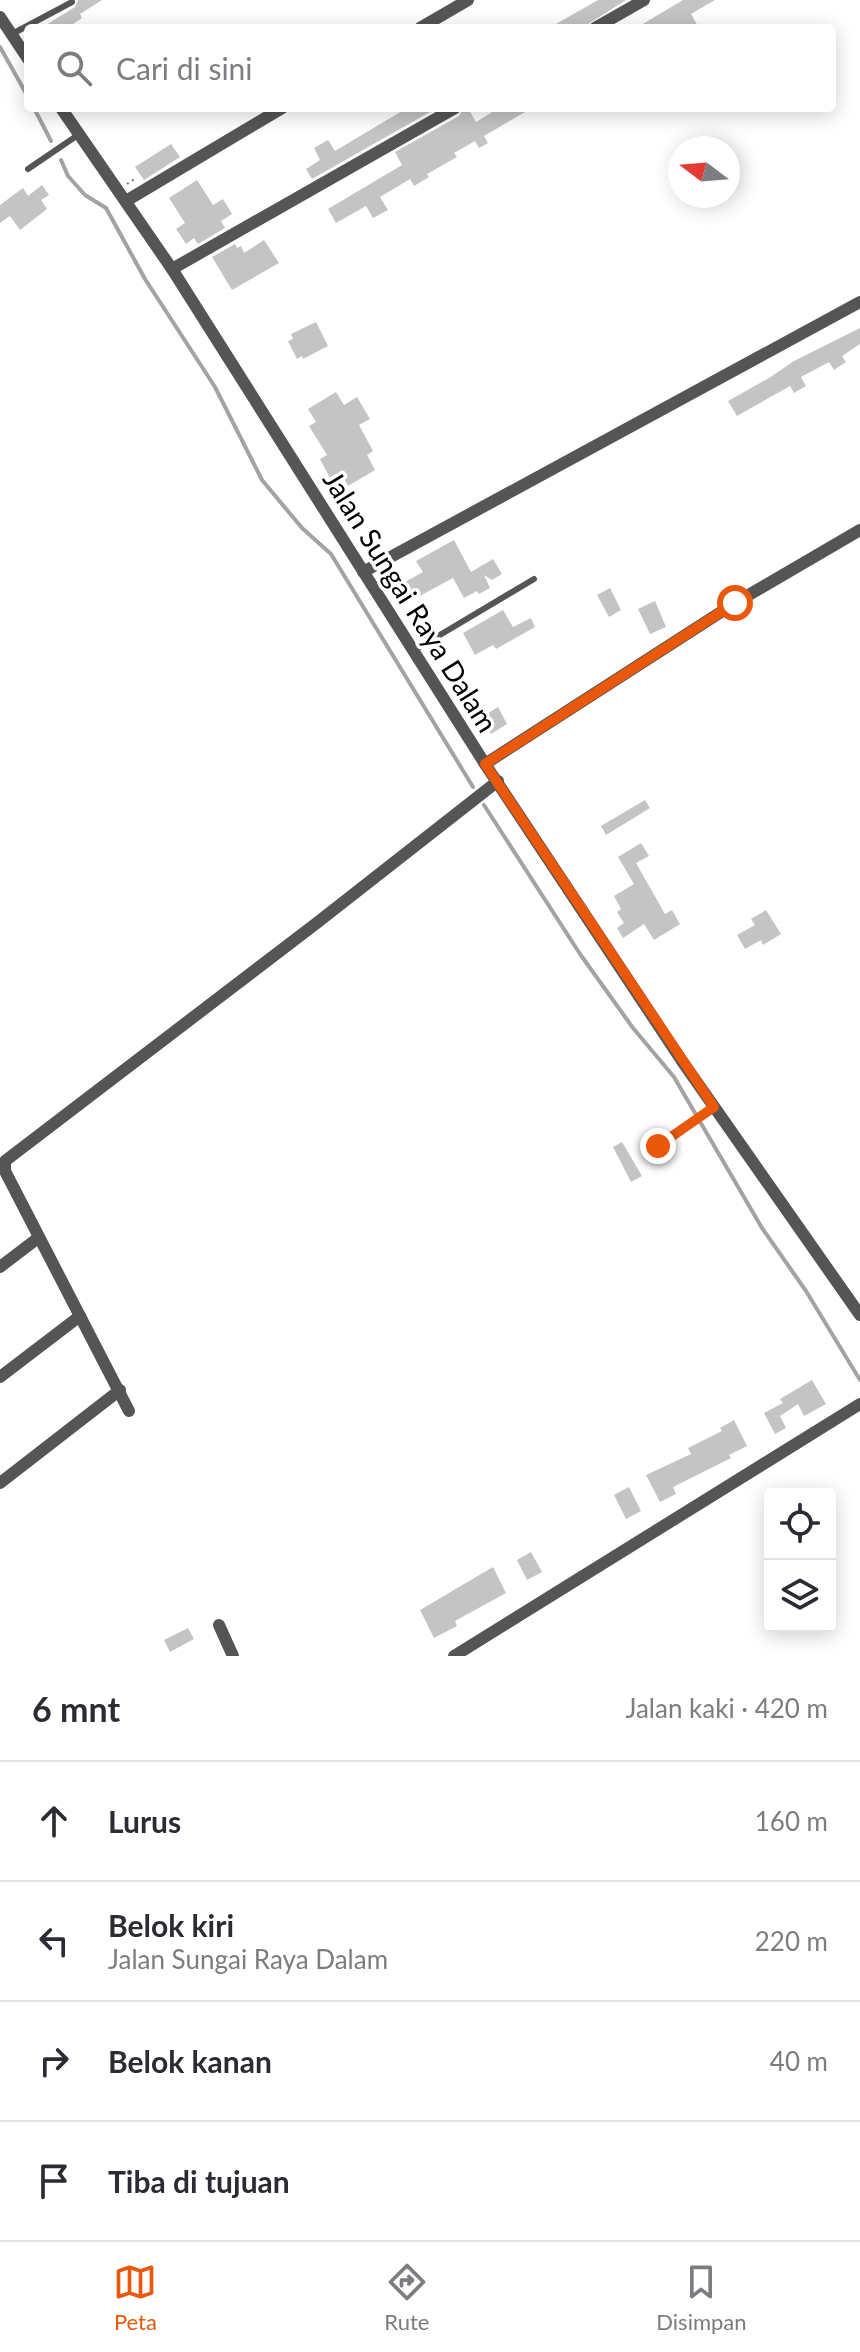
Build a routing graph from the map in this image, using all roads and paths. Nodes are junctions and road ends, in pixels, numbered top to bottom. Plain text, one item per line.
1 (468, 0) edge
2 (644, 0) edge
3 (72, 2) edge
4 (0, 17) edge
5 (32, 24) edge
6 (427, 24) edge
7 (602, 24) edge
8 (24, 28) edge
9 (12, 35) junction
10 (24, 53) edge
11 (64, 112) edge
12 (275, 112) edge
13 (448, 112) edge
14 (78, 135) junction
15 (28, 169) dead end
16 (126, 201) junction
17 (172, 269) junction
18 (860, 302) edge
19 (860, 530) edge
20 (363, 572) junction
21 (534, 579) dead end
22 (413, 651) junction
23 (485, 764) junction
24 (498, 781) junction
25 (708, 1111) junction
26 (658, 1146) dead end
27 (2, 1168) edge
28 (38, 1238) junction
29 (0, 1267) edge
30 (860, 1315) edge
31 (80, 1316) junction
32 (0, 1377) edge
33 (120, 1390) junction
34 (860, 1404) edge
35 (129, 1411) dead end
36 (0, 1483) edge
37 (219, 1625) dead end
38 (233, 1656) edge
39 (454, 1656) edge

1 - 6 street
2 - 7 street
3 - 5 lane
4 - 9 street
8 - 9 lane
9 - 10 street
11 - 14 street, Jalan Sungai Raya Dalam
12 - 16 street
13 - 17 street
14 - 15 lane
14 - 16 street, Jalan Sungai Raya Dalam
16 - 17 street, Jalan Sungai Raya Dalam
17 - 20 street, Jalan Sungai Raya Dalam
18 - 20 street
19 - 23 street
20 - 22 street, Jalan Sungai Raya Dalam
21 - 22 lane
22 - 23 street, Jalan Sungai Raya Dalam
23 - 24 street, Jalan Sungai Raya Dalam
24 - 25 street, Jalan Sungai Raya Dalam
24 - 27 street
25 - 26 lane
25 - 30 street, Jalan Sungai Raya Dalam
27 - 28 street
28 - 29 street
28 - 31 street
31 - 32 street
31 - 33 street
33 - 35 street
33 - 36 street
34 - 39 street
37 - 38 street

